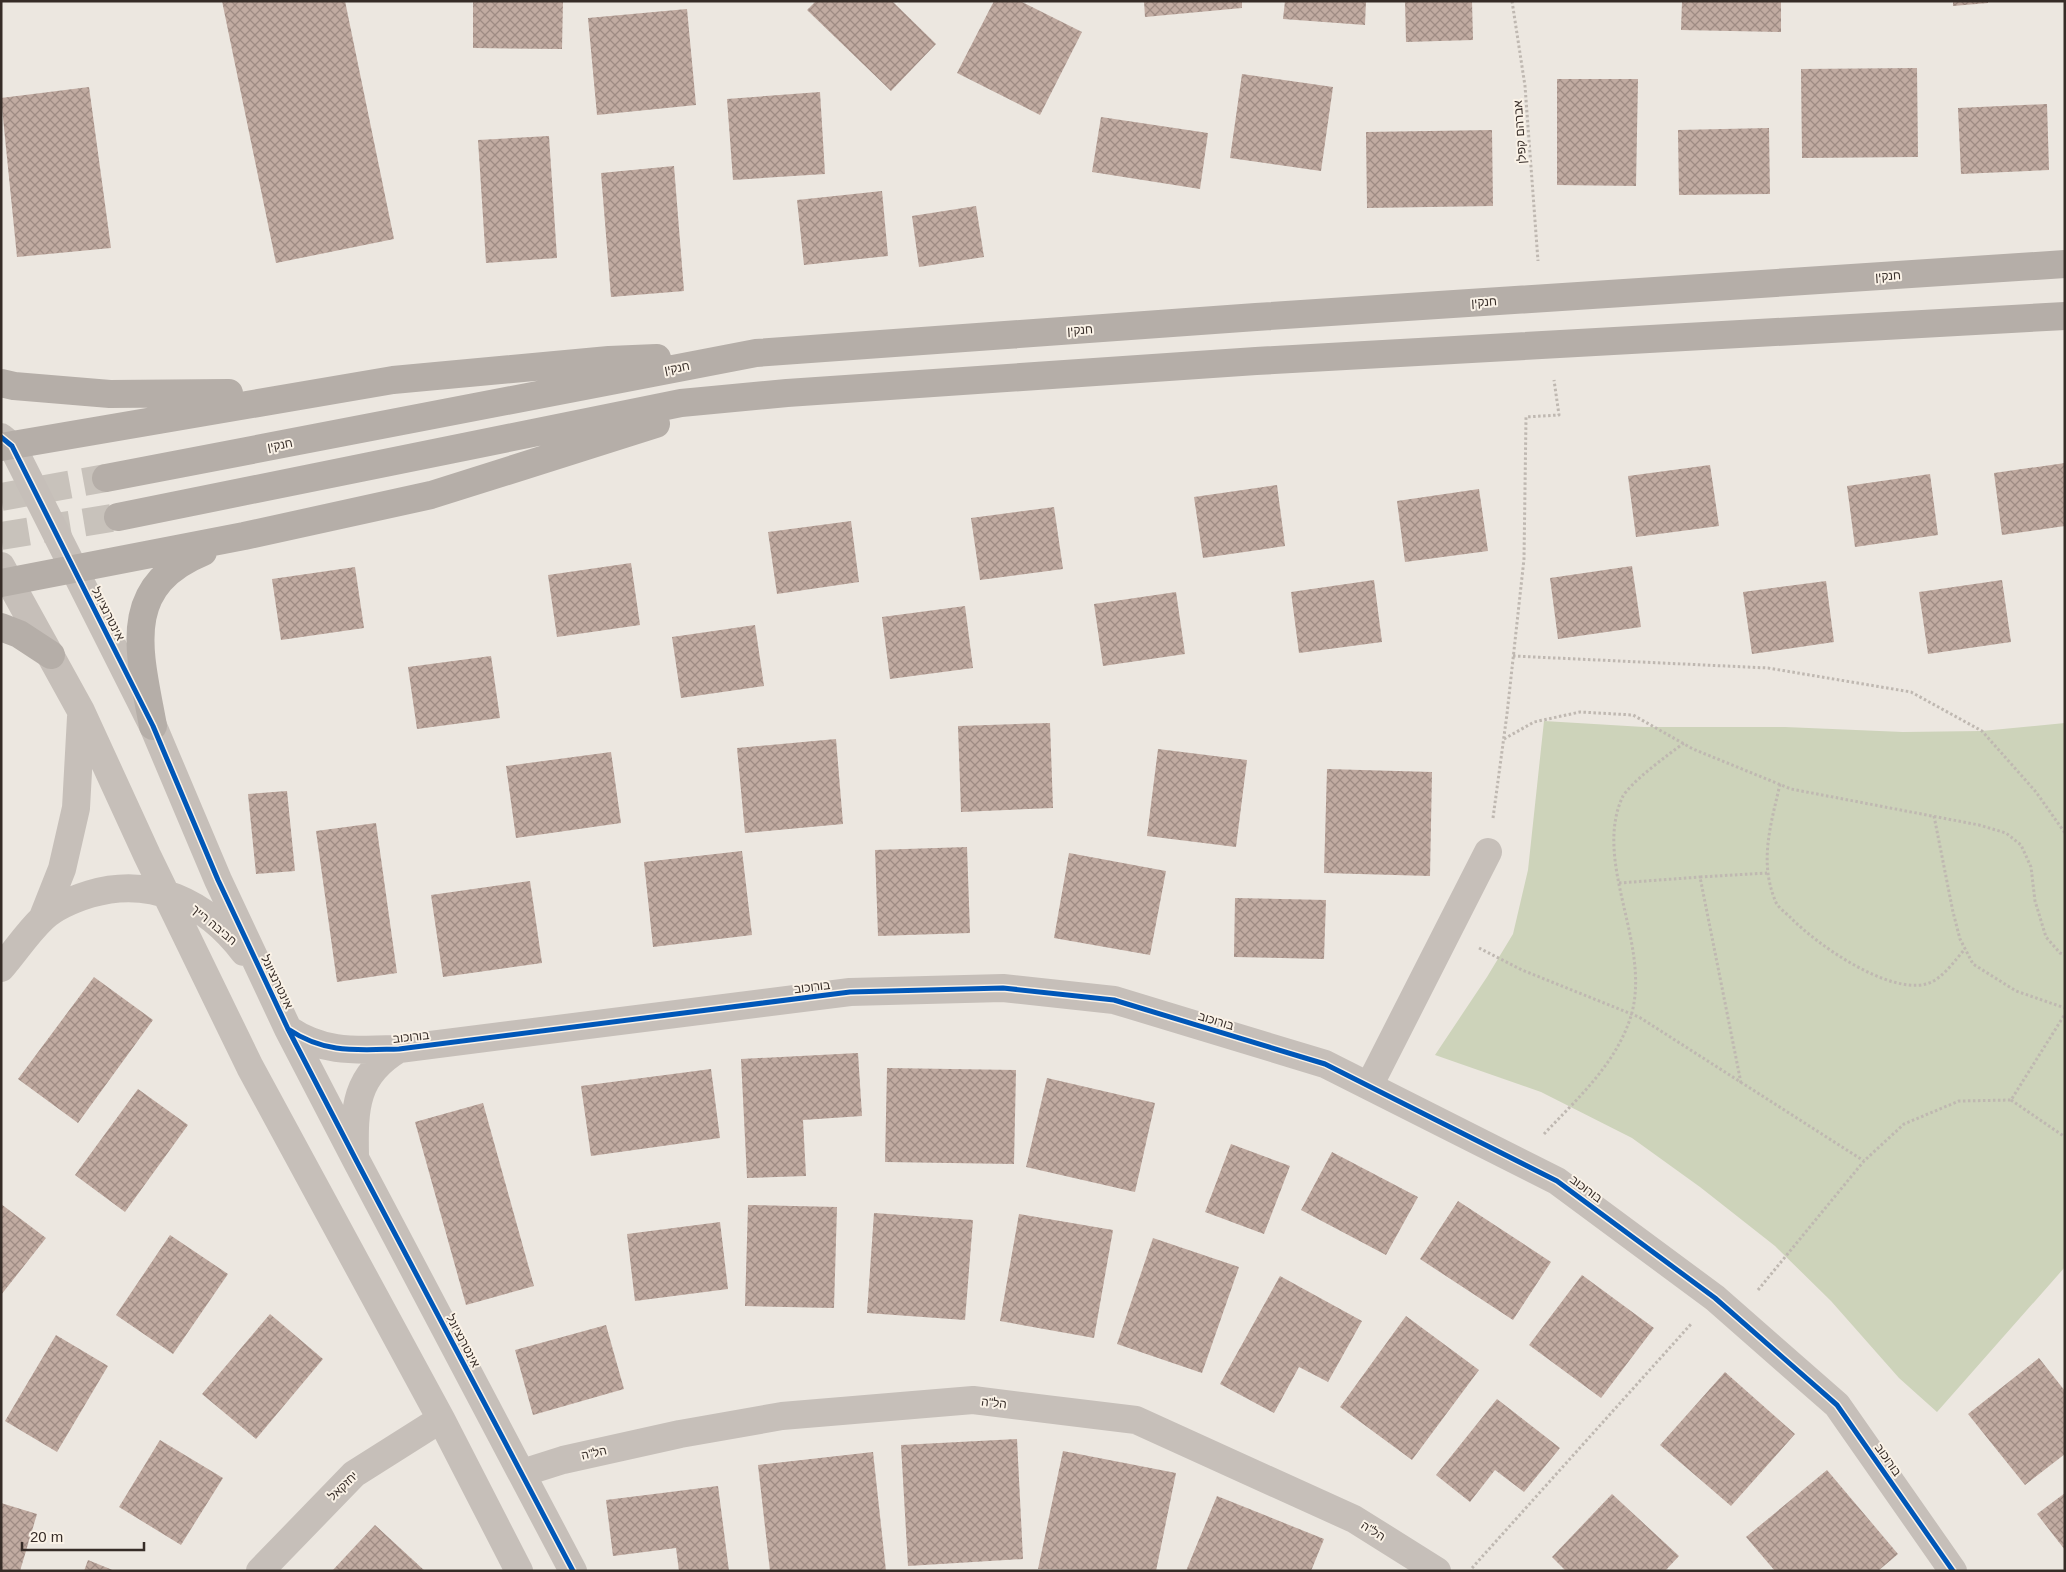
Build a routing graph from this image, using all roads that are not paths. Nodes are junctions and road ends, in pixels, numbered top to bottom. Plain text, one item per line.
1 (2065, 264) edge
2 (2065, 316) edge
3 (756, 353) junction
4 (1, 383) edge
5 (318, 392) junction
6 (787, 393) junction
7 (5, 443) edge
8 (106, 478) tunnel mouth
9 (118, 517) tunnel mouth
10 (244, 536) junction
11 (74, 570) junction
12 (4, 577) edge
13 (1, 627) edge
14 (51, 655) junction
15 (81, 711) junction
16 (153, 726) junction
17 (1488, 852) road end
18 (165, 892) junction
19 (44, 917) junction
20 (1, 968) edge
21 (264, 979) junction
22 (288, 1029) junction
23 (399, 1049) junction
24 (1369, 1086) junction
25 (356, 1160) junction
26 (441, 1418) junction
27 (522, 1473) junction
28 (260, 1571) edge
29 (519, 1571) edge
30 (573, 1571) edge
31 (1437, 1571) edge
32 (1953, 1571) edge

1 - 3 main road, חנקין
2 - 6 main road
3 - 5 main road
3 - 8 main road, חנקין
4 - 5 main road
5 - 7 main road
6 - 9 main road
6 - 10 main road
7 - 11 street, אינטרנציונל
10 - 11 main road
10 - 16 main road
11 - 12 main road
11 - 16 street, אינטרנציונל
12 - 14 street
13 - 14 main road
14 - 15 street
15 - 18 street
15 - 19 street
16 - 21 street, אינטרנציונל
17 - 24 street
18 - 19 street, חביבה רייך
18 - 21 street, חביבה רייך
18 - 26 street
19 - 20 street, חביבה רייך
21 - 22 street, אינטרנציונל
22 - 23 street, בורוכוב
22 - 25 street, אינטרנציונל
23 - 24 street, בורוכוב
23 - 25 street, בורוכוב
24 - 32 street, בורוכוב
25 - 27 street, אינטרנציונל
26 - 28 street, יחזקאל
26 - 29 street
27 - 30 street, אינטרנציונל
27 - 31 street, הל"ה

